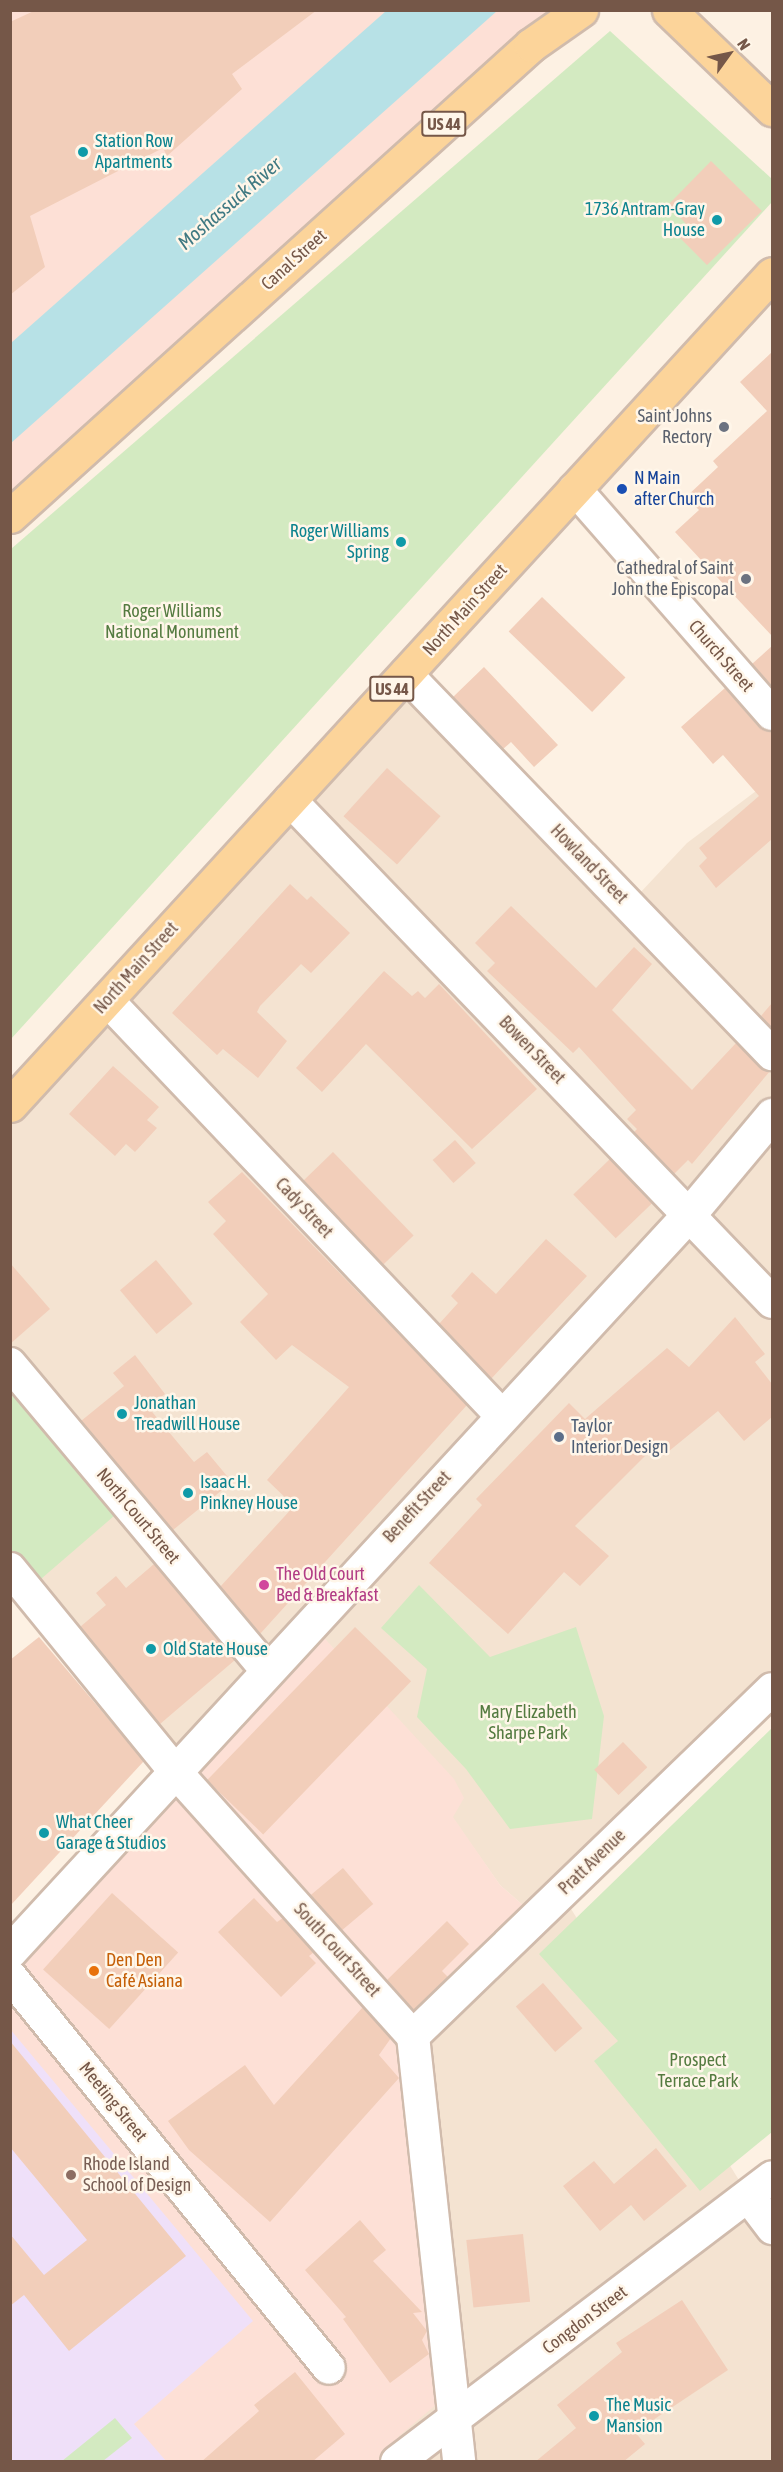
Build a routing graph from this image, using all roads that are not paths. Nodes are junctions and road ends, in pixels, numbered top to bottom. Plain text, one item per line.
1 (581, 10) edge
2 (669, 10) edge
3 (772, 109) edge
4 (772, 274) edge
5 (575, 489) junction
6 (10, 516) edge
7 (406, 674) junction
8 (772, 714) edge
9 (290, 800) junction
10 (107, 1000) junction
11 (772, 1054) edge
12 (10, 1105) edge
13 (772, 1115) edge
14 (690, 1213) junction
15 (772, 1302) edge
16 (10, 1364) edge
17 (502, 1416) junction
18 (10, 1569) edge
19 (266, 1669) junction
20 (772, 1689) edge
21 (174, 1770) junction
22 (10, 1951) edge
23 (10, 1976) edge
24 (413, 2036) junction
25 (772, 2177) edge
26 (749, 2197) junction
27 (772, 2228) edge
28 (329, 2368) dead end
29 (453, 2420) junction
30 (397, 2462) edge
31 (459, 2462) edge

1 - 6 main road, Canal Street / US 44
2 - 3 main road
4 - 5 main road, North Main Street / US 44
5 - 7 main road, North Main Street / US 44
5 - 8 street, Church Street
7 - 9 main road, North Main Street / US 44
7 - 11 street, Howland Street
9 - 10 main road, North Main Street / US 44
9 - 14 street, Bowen Street
10 - 12 main road, North Main Street / US 44
10 - 17 street, Cady Street
13 - 14 street, Benefit Street
14 - 15 street, Bowen Street
14 - 17 street, Benefit Street
16 - 19 street, North Court Street
17 - 19 street, Benefit Street
18 - 21 street, South Court Street
19 - 21 street, Benefit Street
20 - 24 street, Pratt Avenue
21 - 22 street, Benefit Street
21 - 24 street, South Court Street
23 - 28 street, Meeting Street
24 - 29 street
25 - 26 street, Congdon Street
26 - 27 street
26 - 29 street, Congdon Street
29 - 30 street, Congdon Street
29 - 31 street

